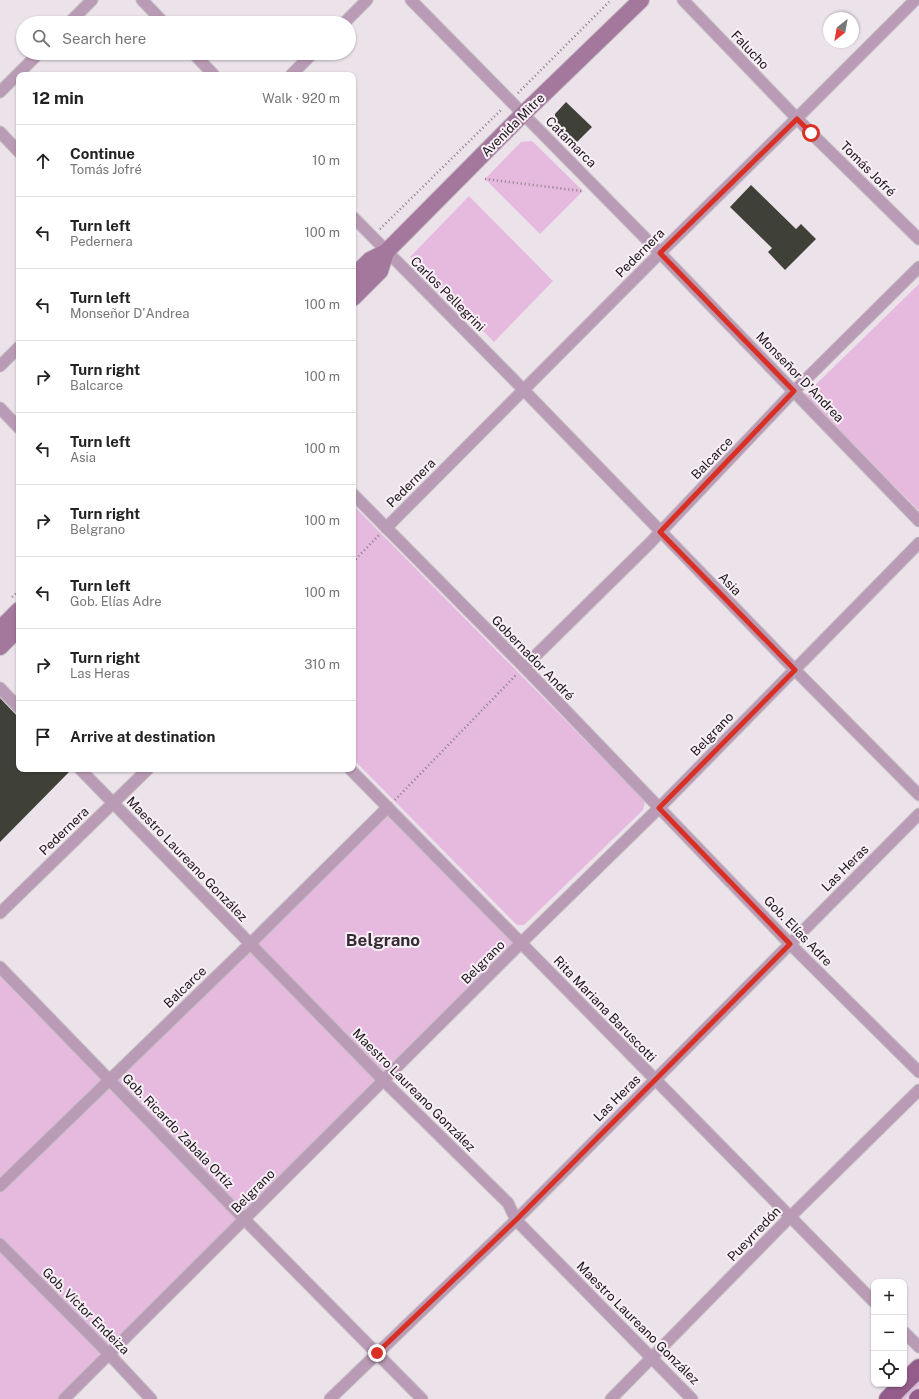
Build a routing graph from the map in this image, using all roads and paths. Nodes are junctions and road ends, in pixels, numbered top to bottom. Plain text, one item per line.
1 (92, 0) edge
2 (142, 0) edge
3 (367, 0) edge
4 (411, 0) edge
5 (612, 0) edge
6 (641, 0) edge
7 (683, 0) edge
8 (915, 0) edge
9 (76, 16) edge
10 (157, 16) edge
11 (351, 16) edge
12 (32, 60) edge
13 (200, 60) edge
14 (307, 60) edge
15 (20, 72) edge
16 (211, 72) edge
17 (294, 72) edge
18 (16, 76) edge
19 (0, 92) edge
20 (510, 101) junction
21 (523, 114) junction
22 (797, 119) junction
23 (0, 132) edge
24 (16, 149) edge
25 (485, 179) dead end
26 (583, 191) dead end
27 (356, 220) edge
28 (372, 237) junction
29 (919, 240) edge
30 (386, 252) junction
31 (660, 253) junction
32 (919, 266) edge
33 (356, 274) edge
34 (356, 295) edge
35 (16, 350) edge
36 (0, 366) edge
37 (523, 390) junction
38 (794, 391) junction
39 (0, 408) edge
40 (16, 425) edge
41 (356, 497) edge
42 (919, 521) edge
43 (386, 528) junction
44 (660, 532) junction
45 (919, 543) edge
46 (356, 559) edge
47 (16, 613) edge
48 (0, 629) edge
49 (16, 631) edge
50 (0, 647) edge
51 (524, 667) junction
52 (795, 670) junction
53 (0, 688) edge
54 (16, 705) edge
55 (83, 772) edge
56 (145, 772) edge
57 (353, 772) edge
58 (919, 795) edge
59 (113, 803) junction
60 (388, 807) junction
61 (659, 808) junction
62 (919, 814) edge
63 (0, 913) edge
64 (250, 944) junction
65 (521, 944) junction
66 (790, 944) junction
67 (0, 968) edge
68 (919, 1072) edge
69 (109, 1080) junction
70 (655, 1080) junction
71 (384, 1081) junction
72 (919, 1090) edge
73 (0, 1186) edge
74 (790, 1217) junction
75 (244, 1219) junction
76 (516, 1220) junction
77 (0, 1244) edge
78 (871, 1299) edge
79 (907, 1335) edge
80 (919, 1347) edge
81 (377, 1353) junction
82 (109, 1354) junction
83 (652, 1358) junction
84 (919, 1368) edge
85 (907, 1379) edge
86 (899, 1387) edge
87 (64, 1399) edge
88 (151, 1399) edge
89 (330, 1399) edge
90 (422, 1399) edge
91 (611, 1399) edge
92 (692, 1399) edge
93 (888, 1399) edge

1 - 9 street
2 - 10 street
3 - 11 street
4 - 20 street, Catamarca
5 - 20 path
6 - 21 main road, Avenida Mitre
7 - 22 street, Falucho
8 - 22 street, Pedernera
12 - 15 street
13 - 16 street
14 - 17 street
18 - 19 street
20 - 21 street, Catamarca
20 - 28 path
21 - 30 main road, Avenida Mitre
21 - 31 street, Catamarca
22 - 29 street, Tomás Jofré
22 - 31 street, Pedernera
23 - 24 street
25 - 26 path
27 - 28 street, Carlos Pellegrini
28 - 30 street, Carlos Pellegrini
30 - 33 main road, Avenida Mitre
30 - 34 main road, Avenida Mitre
30 - 37 street, Carlos Pellegrini
31 - 37 street, Pedernera
31 - 38 street, Monseñor D'Andrea
32 - 38 street, Balcarce
35 - 36 street
37 - 43 street, Pedernera
37 - 44 street, Asia
38 - 42 street, Monseñor D'Andrea
38 - 44 street, Balcarce
39 - 40 street
41 - 43 street, Gobernador André
43 - 46 path
43 - 51 street, Gobernador André
44 - 51 street, Balcarce
44 - 52 street, Asia
45 - 52 street, Belgrano
47 - 48 main road
49 - 50 main road
51 - 60 path
51 - 61 street, Gobernador André
52 - 58 street, Asia
52 - 61 street, Belgrano
53 - 54 street
55 - 59 street, Maestro Laureano González
56 - 59 street, Pedernera
57 - 60 street, Rita Mariana Baruscotti
59 - 63 street, Pedernera
59 - 64 street, Maestro Laureano González
60 - 64 street, Balcarce
60 - 65 street, Rita Mariana Baruscotti
61 - 65 street, Belgrano
61 - 66 street, Gob. Elías Adre
62 - 66 street, Las Heras
64 - 69 street, Balcarce
64 - 71 street, Maestro Laureano González
65 - 70 street, Rita Mariana Baruscotti
65 - 71 street, Belgrano
66 - 68 street, Gob. Elías Adre
66 - 70 street, Las Heras
67 - 69 street, Gob. Ricardo Zabala Ortíz
69 - 73 street, Balcarce
69 - 75 street, Gob. Ricardo Zabala Ortíz
70 - 74 street, Rita Mariana Baruscotti
70 - 76 street, Las Heras
71 - 75 street, Belgrano
71 - 76 street, Maestro Laureano González
72 - 74 street, Pueyrredón
74 - 78 street, Rita Mariana Baruscotti
74 - 83 street, Pueyrredón
75 - 81 street, Gob. Ricardo Zabala Ortíz
75 - 82 street, Belgrano
76 - 81 street, Las Heras
76 - 83 street, Maestro Laureano González
77 - 82 street, Gob. Víctor Endeiza
79 - 80 street
81 - 89 street, Las Heras
81 - 90 street, Gob. Ricardo Zabala Ortíz
82 - 87 street, Belgrano
82 - 88 street, Gob. Víctor Endeiza
83 - 91 street, Pueyrredón
83 - 92 street, Maestro Laureano González
84 - 85 main road
86 - 93 main road

